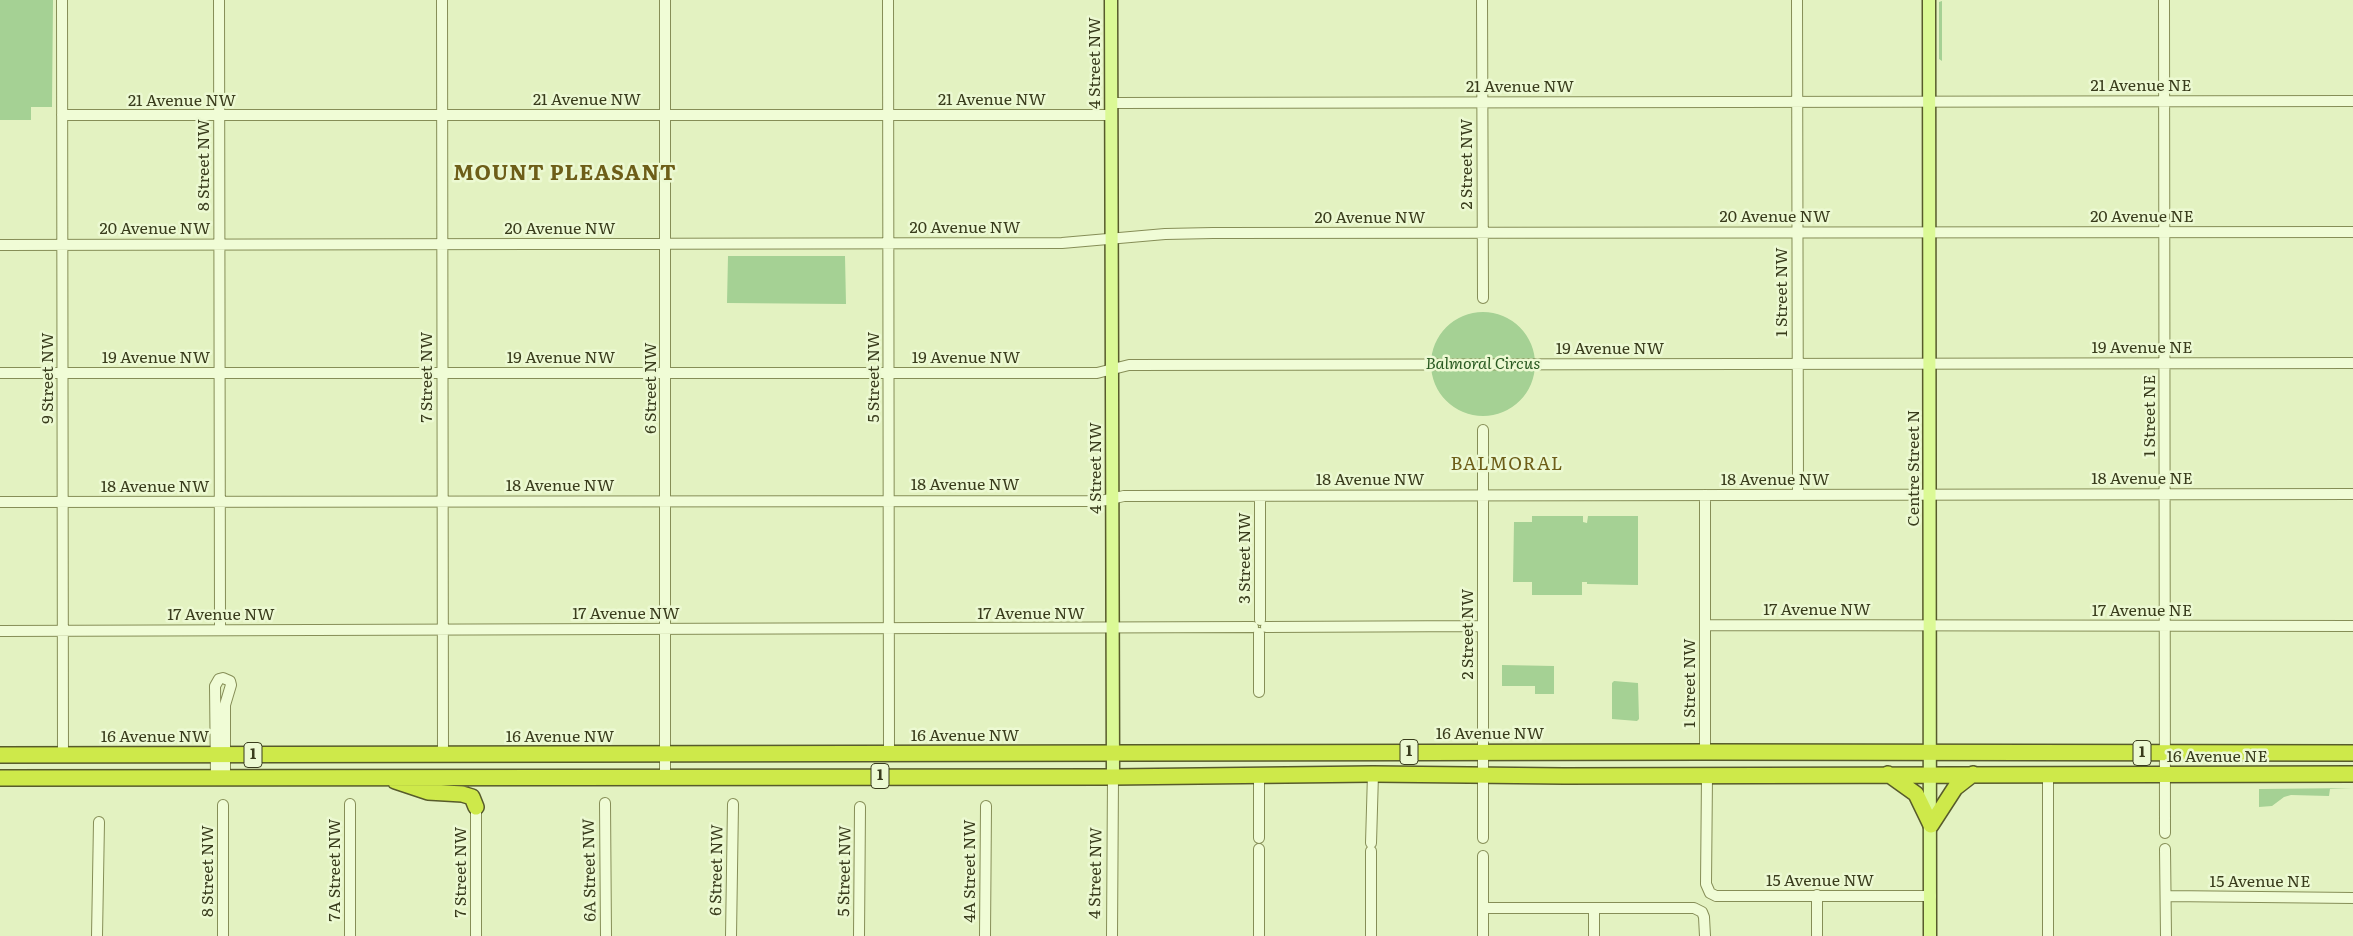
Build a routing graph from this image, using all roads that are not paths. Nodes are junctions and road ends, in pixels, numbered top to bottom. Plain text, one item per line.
1 (62, 0) edge
2 (219, 0) edge
3 (442, 0) edge
4 (665, 0) edge
5 (888, 0) edge
6 (1111, 0) edge
7 (1482, 0) edge
8 (1797, 0) edge
9 (1929, 0) edge
10 (2164, 0) edge
11 (2164, 101) junction
12 (2353, 101) edge
13 (1482, 102) junction
14 (1797, 102) junction
15 (1929, 102) junction
16 (1111, 109) junction
17 (62, 115) junction
18 (443, 115) junction
19 (666, 115) junction
20 (888, 115) junction
21 (219, 116) junction
22 (1797, 232) junction
23 (1930, 232) junction
24 (2165, 232) junction
25 (2353, 232) edge
26 (1482, 233) junction
27 (1112, 238) junction
28 (0, 244) edge
29 (62, 244) junction
30 (219, 244) junction
31 (442, 244) junction
32 (666, 244) junction
33 (888, 244) junction
34 (1482, 298) dead end
35 (2165, 363) junction
36 (2353, 363) edge
37 (1798, 364) junction
38 (1930, 364) junction
39 (1111, 370) junction
40 (442, 372) junction
41 (889, 372) junction
42 (0, 373) edge
43 (62, 373) junction
44 (219, 373) junction
45 (667, 374) junction
46 (1483, 430) dead end
47 (1705, 494) junction
48 (1798, 494) junction
49 (1930, 494) junction
50 (2165, 494) junction
51 (2353, 494) edge
52 (1482, 495) junction
53 (1260, 496) junction
54 (1112, 498) junction
55 (889, 500) junction
56 (666, 501) junction
57 (0, 502) edge
58 (63, 502) junction
59 (220, 502) junction
60 (442, 502) junction
61 (1705, 625) junction
62 (1483, 626) junction
63 (1930, 626) junction
64 (2164, 626) junction
65 (2353, 626) edge
66 (1259, 627) junction
67 (1112, 628) junction
68 (666, 629) junction
69 (888, 629) junction
70 (220, 630) junction
71 (443, 630) junction
72 (0, 631) edge
73 (64, 631) junction
74 (1259, 692) dead end
75 (1483, 752) junction
76 (1705, 752) junction
77 (889, 753) junction
78 (1112, 753) junction
79 (1931, 753) junction
80 (2165, 753) junction
81 (443, 754) junction
82 (665, 754) junction
83 (2353, 754) edge
84 (0, 755) edge
85 (64, 755) junction
86 (220, 755) junction
87 (1373, 774) junction
88 (1888, 774) junction
89 (1973, 774) junction
90 (2164, 774) junction
91 (2353, 774) edge
92 (1259, 775) junction
93 (1931, 775) junction
94 (2048, 775) junction
95 (665, 776) junction
96 (1483, 776) junction
97 (1707, 776) junction
98 (387, 777) junction
99 (1113, 777) junction
100 (0, 778) edge
101 (220, 778) junction
102 (605, 803) dead end
103 (350, 804) dead end
104 (733, 804) dead end
105 (223, 805) dead end
106 (986, 806) dead end
107 (476, 807) joint
108 (860, 807) dead end
109 (99, 822) dead end
110 (1931, 825) junction
111 (2164, 833) dead end
112 (1259, 838) dead end
113 (1483, 838) dead end
114 (2164, 849) dead end
115 (1259, 850) dead end
116 (1483, 856) dead end
117 (1817, 895) junction
118 (1931, 896) junction
119 (2167, 896) junction
120 (2353, 898) edge
121 (1483, 908) junction
122 (1594, 908) junction
123 (97, 936) edge
124 (223, 936) edge
125 (350, 936) edge
126 (476, 936) edge
127 (606, 936) edge
128 (731, 936) edge
129 (859, 936) edge
130 (985, 936) edge
131 (1112, 936) edge
132 (1259, 936) edge
133 (1371, 936) edge
134 (1482, 936) edge
135 (1594, 936) edge
136 (1705, 936) edge
137 (1817, 936) edge
138 (1930, 936) edge
139 (2048, 936) edge
140 (2166, 936) edge

1 - 17 street, 9 Street NW
2 - 21 street, 8 Street NW
3 - 18 street, 7 Street NW
4 - 19 street, 6 Street NW
5 - 20 street, 5 Street NW
6 - 16 main road, 4 Street NW
7 - 13 street, 2 Street NW
8 - 14 street, 1 Street NW
9 - 15 main road, Centre Street N
10 - 11 street, 1 Street NE
11 - 12 street, 21 Avenue NE
11 - 15 street, 21 Avenue NE
11 - 24 street, 1 Street NE
13 - 14 street, 21 Avenue NW
13 - 16 street, 21 Avenue NW
13 - 26 street, 2 Street NW
14 - 15 street, 21 Avenue NW
14 - 22 street, 1 Street NW
15 - 23 main road, Centre Street N
16 - 20 street, 21 Avenue NW
16 - 27 main road, 4 Street NW
17 - 21 street, 21 Avenue NW
17 - 29 street, 9 Street NW
18 - 19 street, 21 Avenue NW
18 - 21 street, 21 Avenue NW
18 - 31 street, 7 Street NW
19 - 20 street, 21 Avenue NW
19 - 32 street, 6 Street NW
20 - 33 street, 5 Street NW
21 - 30 street, 8 Street NW
22 - 23 street, 20 Avenue NW
22 - 26 street, 20 Avenue NW
22 - 37 street, 1 Street NW
23 - 24 street, 20 Avenue NE
23 - 38 main road, Centre Street N
24 - 25 street, 20 Avenue NE
24 - 35 street, 1 Street NE
26 - 27 street, 20 Avenue NW
26 - 34 street, 2 Street NW
27 - 33 street, 20 Avenue NW
27 - 39 main road, 4 Street NW
28 - 29 street, 20 Avenue NW
29 - 30 street, 20 Avenue NW
29 - 43 street, 9 Street NW
30 - 31 street, 20 Avenue NW
30 - 44 street, 8 Street NW
31 - 32 street, 20 Avenue NW
31 - 40 street, 7 Street NW
32 - 33 street, 20 Avenue NW
32 - 45 street, 6 Street NW
33 - 41 street, 5 Street NW
35 - 36 street, 19 Avenue NE
35 - 38 street, 19 Avenue NE
35 - 50 street, 1 Street NE
37 - 38 street, 19 Avenue NW
37 - 39 street, 19 Avenue NW
37 - 48 street, 1 Street NW
38 - 49 main road, Centre Street N
39 - 41 street, 19 Avenue NW
39 - 54 main road, 4 Street NW
40 - 44 street, 19 Avenue NW
40 - 45 street, 19 Avenue NW
40 - 60 street, 7 Street NW
41 - 45 street, 19 Avenue NW
41 - 55 street, 5 Street NW
42 - 43 street, 19 Avenue NW
43 - 44 street, 19 Avenue NW
43 - 58 street, 9 Street NW
44 - 59 street, 8 Street NW
45 - 56 street, 6 Street NW
46 - 52 street, 2 Street NW
47 - 48 street, 18 Avenue NW
47 - 52 street, 18 Avenue NW
47 - 61 street, 1 Street NW
48 - 49 street, 18 Avenue NW
49 - 50 street, 18 Avenue NE
49 - 63 main road, Centre Street N
50 - 51 street, 18 Avenue NE
50 - 64 street, 1 Street NE
52 - 53 street, 18 Avenue NW
52 - 62 street, 2 Street NW
53 - 54 street, 18 Avenue NW
53 - 66 street, 3 Street NW
54 - 55 street, 18 Avenue NW
54 - 67 main road, 4 Street NW
55 - 56 street, 18 Avenue NW
55 - 69 street, 5 Street NW
56 - 60 street, 18 Avenue NW
56 - 68 street, 6 Street NW
57 - 58 street, 18 Avenue NW
58 - 59 street, 18 Avenue NW
58 - 73 street, 9 Street NW
59 - 60 street, 18 Avenue NW
59 - 70 street, 8 Street NW
60 - 71 street, 7 Street NW
61 - 63 street, 17 Avenue NW
61 - 76 street, 1 Street NW
62 - 66 street, 17 Avenue NW
62 - 75 street, 2 Street NW
63 - 64 street, 17 Avenue NE
63 - 79 main road, Centre Street N
64 - 65 street, 17 Avenue NE
64 - 80 street, 1 Street NE
66 - 67 street, 17 Avenue NW
66 - 74 street, 3 Street NW
67 - 69 street, 17 Avenue NW
67 - 78 main road, 4 Street NW
68 - 69 street, 17 Avenue NW
68 - 71 street, 17 Avenue NW
68 - 82 street, 6 Street NW
69 - 77 street, 5 Street NW
70 - 71 street, 17 Avenue NW
70 - 73 street, 17 Avenue NW
71 - 81 street, 7 Street NW
72 - 73 street, 17 Avenue NW
73 - 85 street, 9 Street NW
75 - 76 highway, 16 Avenue NW / 1
75 - 78 highway, 16 Avenue NW / 1
75 - 96 street, 2 Street NW
76 - 79 highway, 16 Avenue NW / 1
77 - 78 highway, 16 Avenue NW / 1
77 - 82 highway, 16 Avenue NW / 1
78 - 99 main road, 4 Street NW
79 - 80 highway, 16 Avenue NE / 1
79 - 93 main road, Centre Street N
80 - 83 highway, 16 Avenue NE / 1
80 - 90 street, 1 Street NE
81 - 82 highway, 16 Avenue NW / 1
81 - 86 highway, 16 Avenue NW / 1
82 - 95 street, 6 Street NW
84 - 85 highway, 16 Avenue NW / 1
85 - 86 highway, 16 Avenue NW / 1
86 - 86 street
86 - 101 street
87 - 92 highway, 1
87 - 96 highway, 1
87 - 133 street
88 - 93 highway, 1
88 - 97 highway, 1
88 - 110 highway
89 - 93 highway, 16 Avenue NE / 1
89 - 94 highway, 16 Avenue NE / 1
89 - 110 highway
90 - 91 highway, 16 Avenue NE / 1
90 - 94 highway, 16 Avenue NE / 1
90 - 111 street, 1 Street NE
92 - 99 highway, 1
92 - 112 street
93 - 110 main road, Centre Street N
94 - 139 street
95 - 98 highway, 1
95 - 99 highway, 1
96 - 97 highway, 1
96 - 113 street, 2 Street NW
97 - 117 street, 15 Avenue NW
98 - 101 highway, 1
98 - 107 highway
99 - 131 street, 4 Street NW
100 - 101 highway, 1
102 - 127 street, 6A Street NW
103 - 125 street, 7A Street NW
104 - 128 street, 6 Street NW
105 - 124 street, 8 Street NW
106 - 130 street, 4A Street NW
107 - 126 street, 7 Street NW
108 - 129 street, 5 Street NW
109 - 123 street
110 - 118 main road, Centre Street N
114 - 119 street
115 - 132 street
116 - 121 street
117 - 118 street, 15 Avenue NW
117 - 137 street
118 - 138 main road, Centre Street N
119 - 120 street, 15 Avenue NE
119 - 140 street
121 - 122 street
121 - 134 street
122 - 135 street
122 - 136 street

